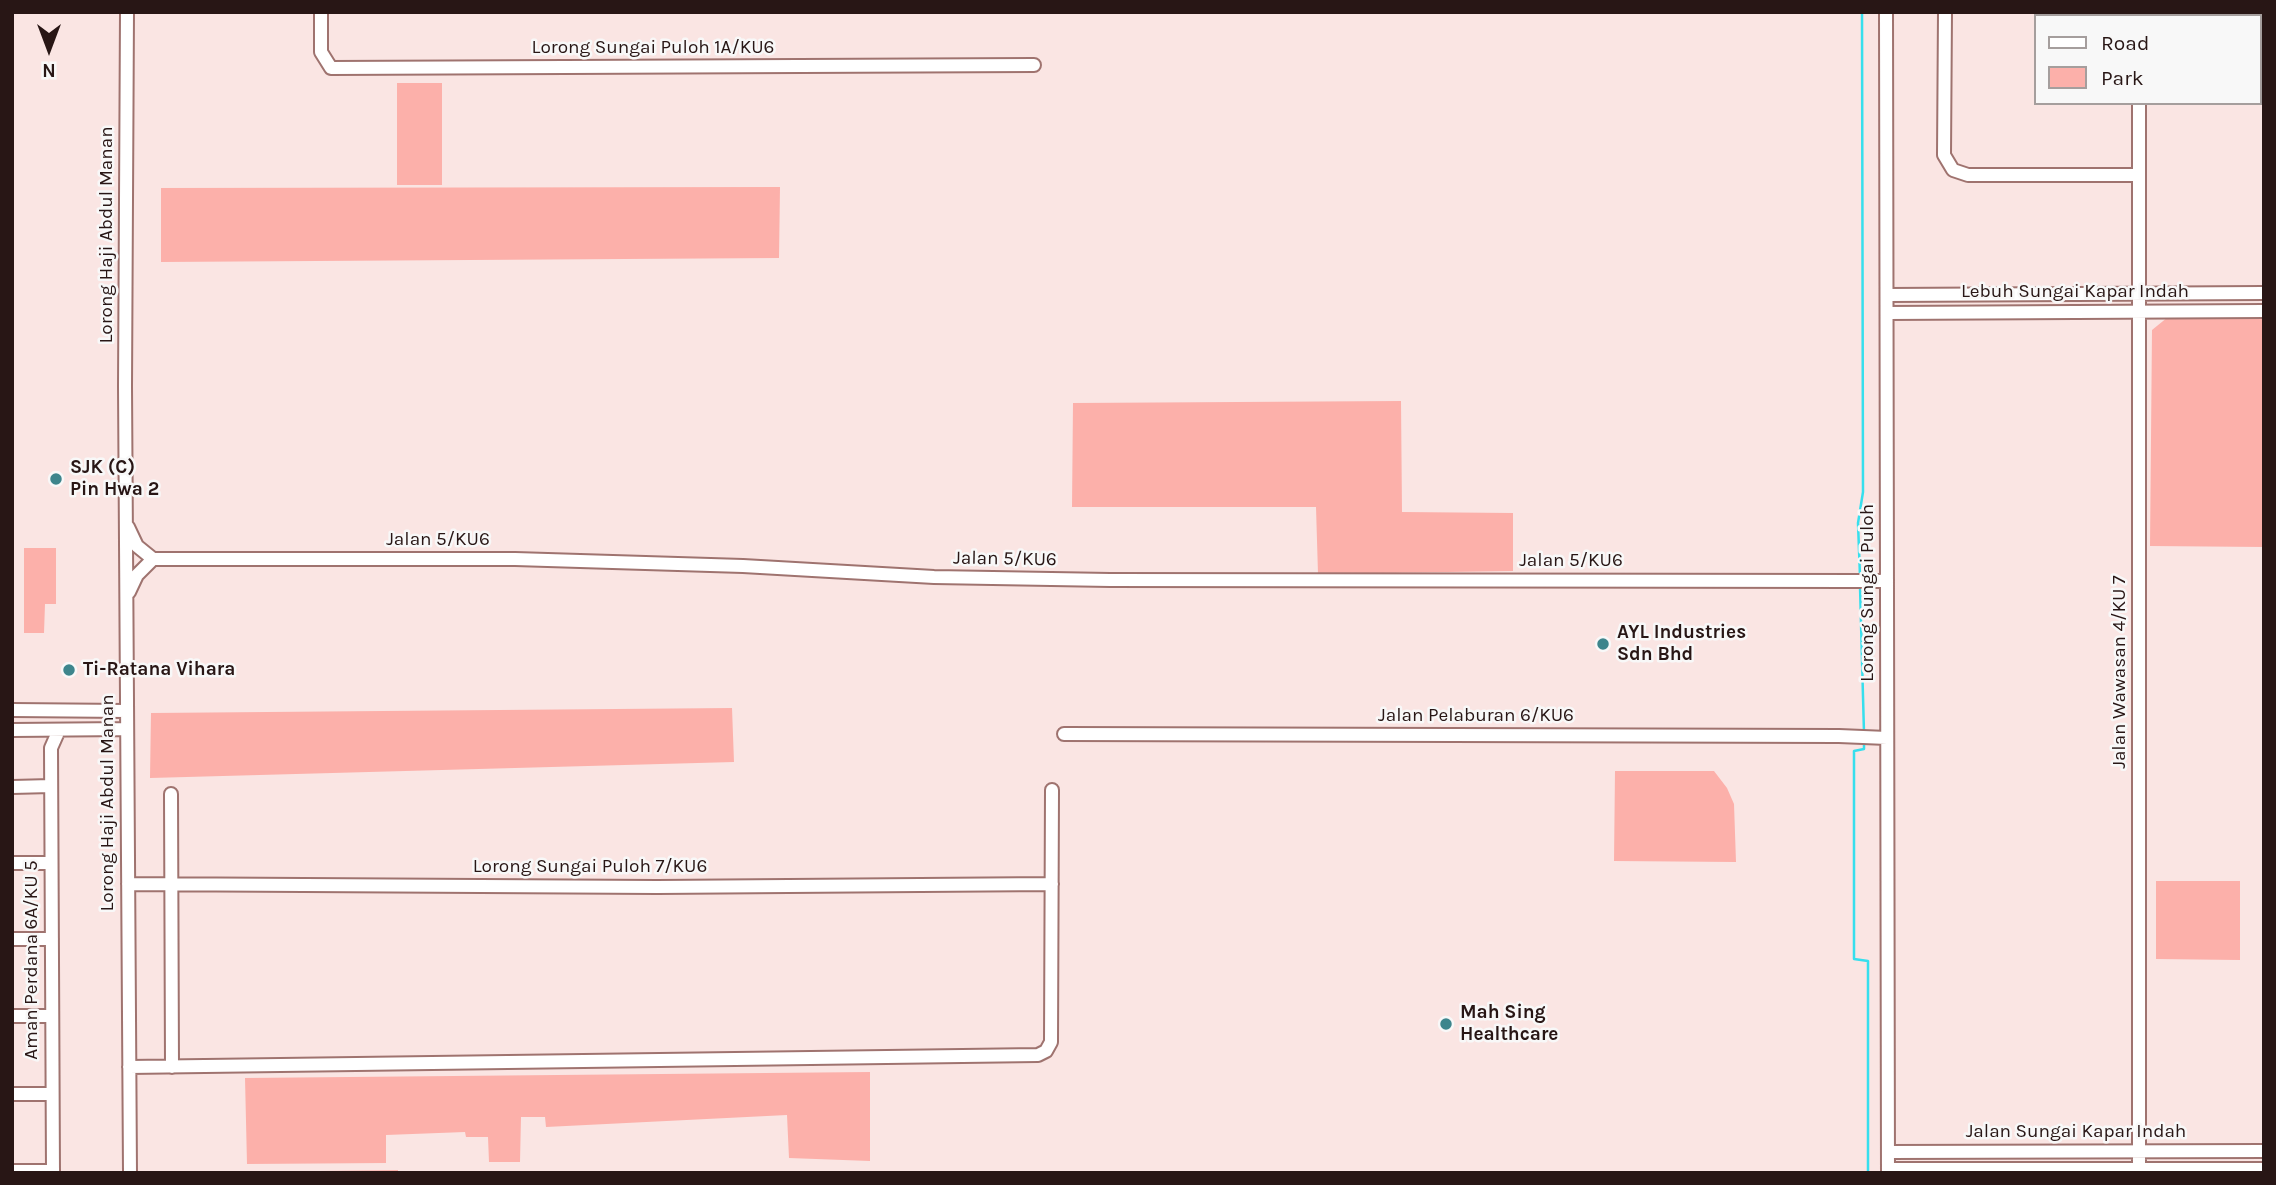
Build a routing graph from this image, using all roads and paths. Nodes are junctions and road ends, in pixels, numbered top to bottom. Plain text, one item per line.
1 (127, 12) edge
2 (321, 12) edge
3 (1886, 12) edge
4 (1945, 12) edge
5 (1034, 65) dead end
6 (2139, 105) edge
7 (2139, 175) junction
8 (2140, 293) junction
9 (2264, 293) edge
10 (1887, 295) junction
11 (2140, 311) junction
12 (2264, 311) edge
13 (1887, 313) junction
14 (127, 524) junction
15 (153, 559) junction
16 (1884, 580) junction
17 (127, 601) junction
18 (12, 710) edge
19 (127, 711) junction
20 (127, 729) junction
21 (12, 730) edge
22 (37, 730) junction
23 (59, 730) junction
24 (1064, 734) dead end
25 (1888, 738) junction
26 (51, 748) junction
27 (51, 786) junction
28 (12, 787) edge
29 (1052, 790) dead end
30 (172, 794) dead end
31 (12, 863) edge
32 (51, 863) junction
33 (128, 884) junction
34 (171, 884) junction
35 (1052, 884) junction
36 (12, 939) edge
37 (51, 939) junction
38 (12, 1016) edge
39 (52, 1016) junction
40 (172, 1066) junction
41 (129, 1067) junction
42 (12, 1094) edge
43 (52, 1094) junction
44 (2139, 1151) junction
45 (2264, 1151) edge
46 (1888, 1152) junction
47 (2264, 1168) edge
48 (2139, 1169) junction
49 (12, 1171) edge
50 (1888, 1171) edge
51 (52, 1172) edge
52 (130, 1173) edge

1 - 14 street, Lorong Haji Abdul Manan
2 - 5 street, Lorong Sungai Puloh 1A/KU6
3 - 10 street, Lorong Sungai Puloh
4 - 7 street
6 - 7 street, Jalan Wawasan 4/KU 7
7 - 8 street, Jalan Wawasan 4/KU 7
8 - 9 street, Lebuh Sungai Kapar Indah
8 - 10 street, Lebuh Sungai Kapar Indah
8 - 11 street, Jalan Wawasan 4/KU 7
10 - 13 street, Lorong Sungai Puloh
11 - 12 street, Lebuh Sungai Kapar Indah
11 - 13 street, Lebuh Sungai Kapar Indah
11 - 44 street, Jalan Wawasan 4/KU 7
13 - 16 street, Lorong Sungai Puloh
14 - 15 street
14 - 17 street, Lorong Haji Abdul Manan
15 - 16 street, Jalan 5/KU6
15 - 17 street
16 - 25 street, Lorong Sungai Puloh
17 - 19 street, Lorong Haji Abdul Manan
18 - 19 street
19 - 20 street, Lorong Haji Abdul Manan
20 - 23 street
20 - 33 street, Lorong Haji Abdul Manan
21 - 22 street
22 - 23 street
22 - 26 street
23 - 26 street, Aman Perdana 6A/KU 5
24 - 25 street, Jalan Pelaburan 6/KU6
25 - 46 street, Lorong Sungai Puloh
26 - 27 street, Aman Perdana 6A/KU 5
27 - 28 street
27 - 32 street, Aman Perdana 6A/KU 5
29 - 35 street
30 - 34 street
31 - 32 street
32 - 37 street, Aman Perdana 6A/KU 5
33 - 34 street, Lorong Sungai Puloh 7/KU6
33 - 41 street, Lorong Haji Abdul Manan
34 - 35 street, Lorong Sungai Puloh 7/KU6
34 - 40 street
35 - 40 street
36 - 37 street
37 - 39 street, Aman Perdana 6A/KU 5
38 - 39 street
39 - 43 street, Aman Perdana 6A/KU 5
40 - 41 street
41 - 52 street, Lorong Haji Abdul Manan
42 - 43 street
43 - 51 street, Aman Perdana 6A/KU 5
44 - 45 street, Jalan Sungai Kapar Indah
44 - 46 street, Jalan Sungai Kapar Indah
44 - 48 street, Jalan Wawasan 4/KU 7
46 - 50 street, Lorong Sungai Puloh
47 - 48 street, Jalan Sungai Kapar Indah
48 - 50 street, Jalan Sungai Kapar Indah
49 - 51 street

